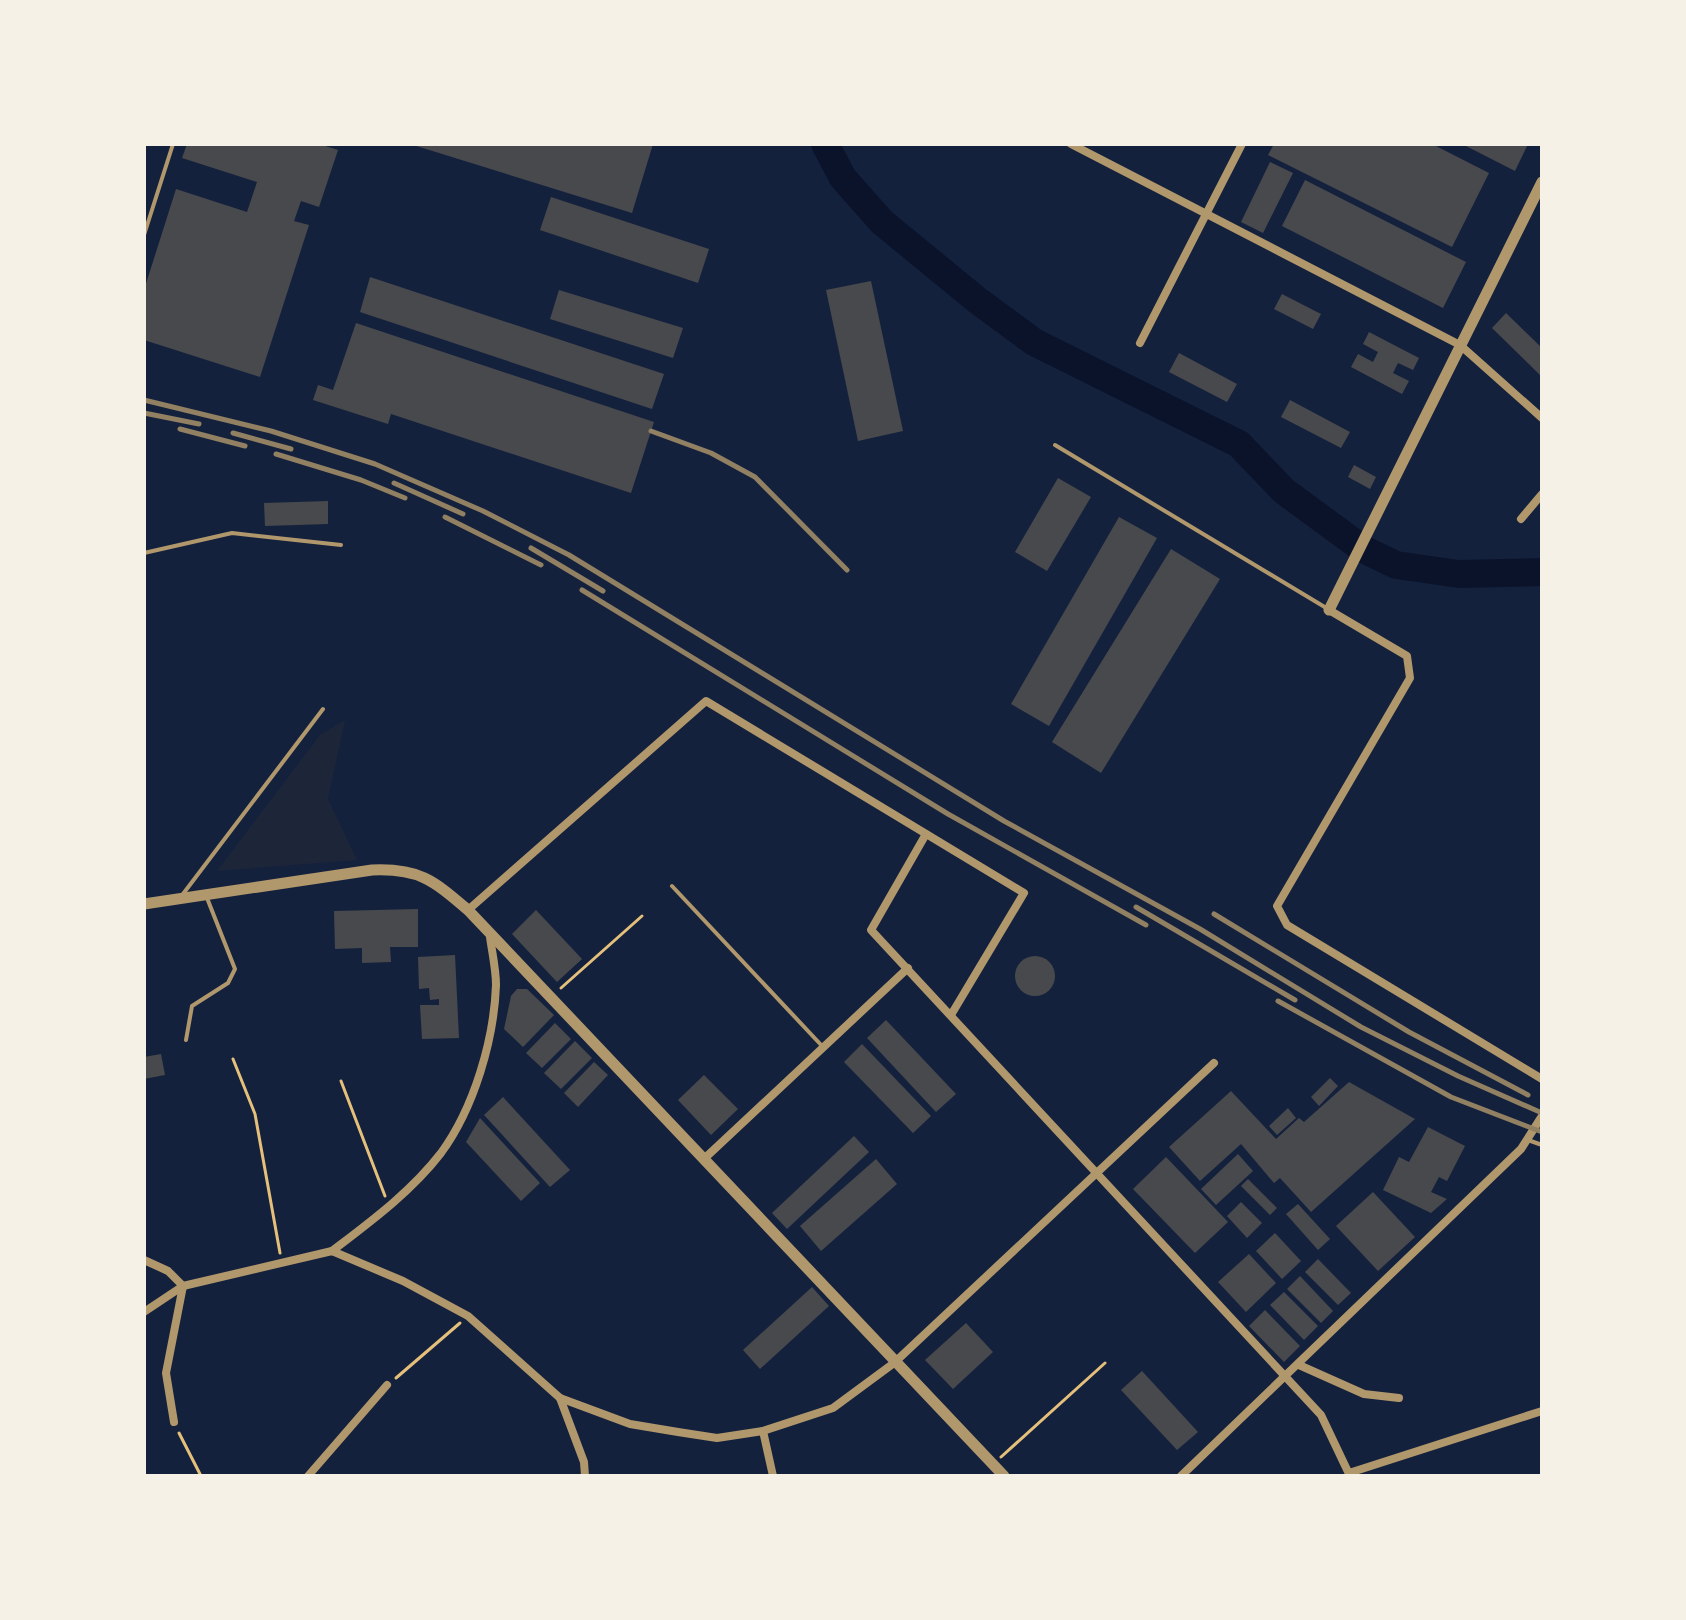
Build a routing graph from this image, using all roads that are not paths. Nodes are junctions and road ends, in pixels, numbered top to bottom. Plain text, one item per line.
1 (173, 144) edge
2 (1071, 144) edge
3 (1242, 144) edge
4 (1542, 182) edge
5 (1207, 214) junction
6 (144, 235) edge
7 (1140, 343) dead end
8 (1460, 345) junction
9 (1542, 418) edge
10 (1055, 445) dead end
11 (1542, 494) edge
12 (1521, 519) dead end
13 (341, 545) dead end
14 (144, 553) edge
15 (1329, 610) junction
16 (323, 709) dead end
17 (926, 834) junction
18 (672, 886) dead end
19 (206, 895) junction
20 (179, 900) junction
21 (144, 904) edge
22 (468, 910) junction
23 (490, 937) junction
24 (908, 968) junction
25 (951, 1015) junction
26 (186, 1040) dead end
27 (823, 1047) junction
28 (1214, 1063) dead end
29 (1542, 1079) edge
30 (1542, 1116) edge
31 (1528, 1140) junction
32 (1542, 1145) edge
33 (705, 1158) junction
34 (1095, 1175) junction
35 (332, 1251) junction
36 (144, 1260) edge
37 (183, 1286) junction
38 (144, 1312) edge
39 (894, 1363) junction
40 (1299, 1365) junction
41 (1286, 1378) junction
42 (387, 1385) road end
43 (560, 1398) junction
44 (1399, 1398) dead end
45 (1542, 1411) edge
46 (174, 1422) road end
47 (763, 1431) junction
48 (1349, 1474) edge
49 (308, 1476) edge
50 (585, 1476) edge
51 (773, 1476) edge
52 (1004, 1476) edge
53 (1181, 1476) edge

1 - 6 lane
2 - 5 street
3 - 5 street
4 - 8 street
5 - 7 street
5 - 8 street
8 - 9 street
8 - 15 street
10 - 15 lane
11 - 12 street
13 - 14 lane
15 - 29 street
16 - 20 lane
17 - 22 street
17 - 24 street
17 - 25 street
18 - 27 lane
19 - 20 street
19 - 22 street
19 - 26 lane
20 - 21 street
22 - 23 street
23 - 33 street
23 - 35 street
24 - 25 street
24 - 27 street
25 - 34 street
27 - 33 street
28 - 34 street
30 - 31 street
31 - 32 lane
31 - 40 street
33 - 39 street
34 - 39 street
34 - 41 street
35 - 37 street
35 - 43 street
36 - 37 street
37 - 38 street
37 - 46 street
39 - 47 street
39 - 52 street
40 - 41 street
40 - 44 street
41 - 48 street
41 - 53 street
42 - 49 street
43 - 47 street
43 - 50 street
45 - 48 street
47 - 51 street

